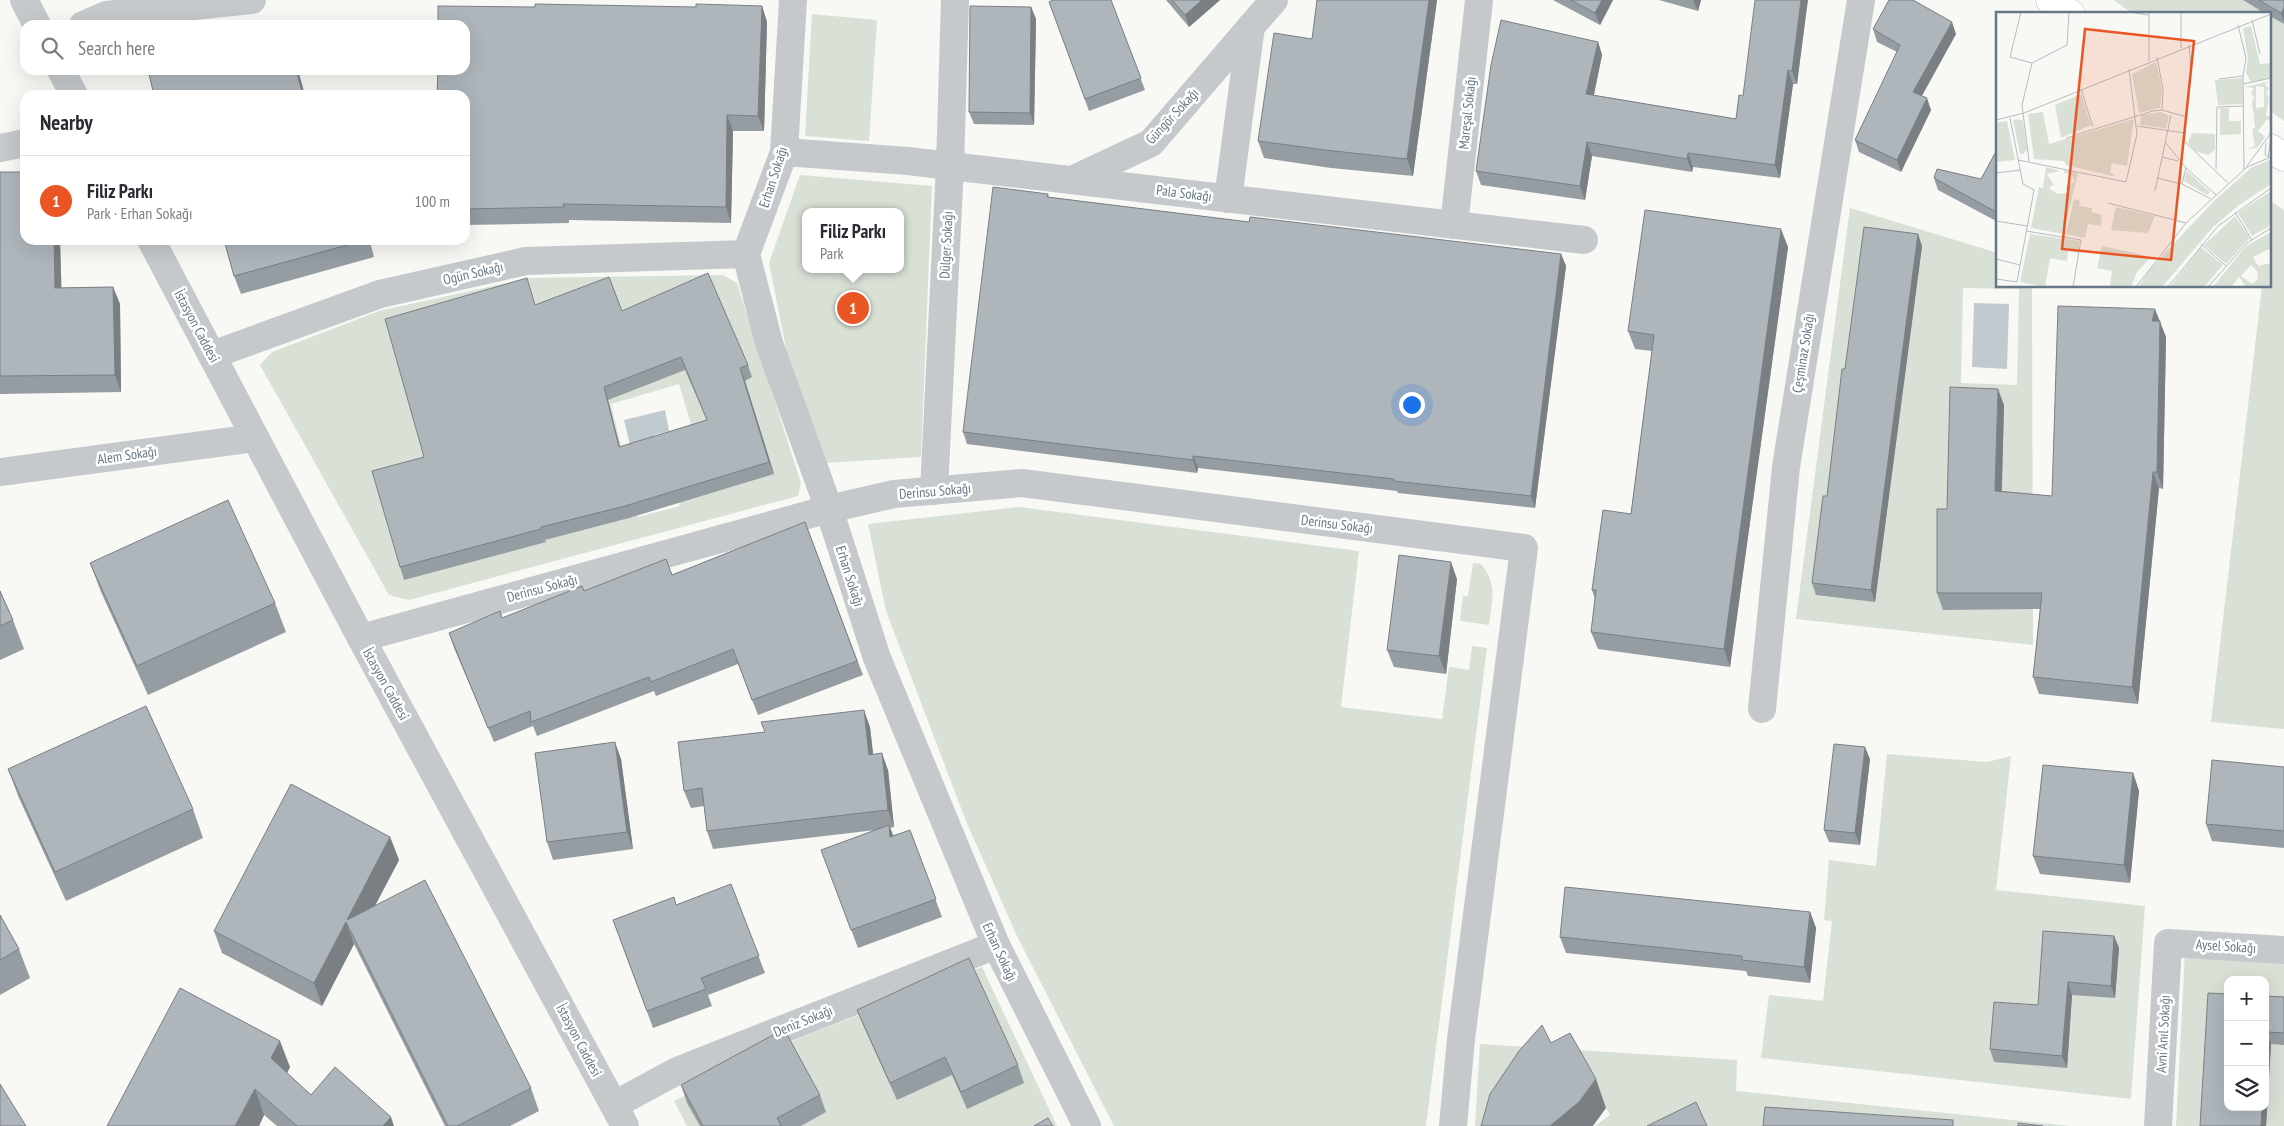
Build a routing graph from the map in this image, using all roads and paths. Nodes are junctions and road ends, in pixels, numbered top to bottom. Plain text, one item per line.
1 (24, 0) edge
2 (252, 0) edge
3 (793, 0) edge
4 (955, 0) edge
5 (1274, 0) edge
6 (1479, 0) edge
7 (1862, 0) edge
8 (2050, 0) edge
9 (2068, 12) edge
10 (34, 20) edge
11 (94, 20) edge
12 (1251, 26) junction
13 (64, 75) edge
14 (71, 90) edge
15 (20, 144) edge
16 (0, 148) edge
17 (2272, 149) edge
18 (784, 152) junction
19 (2284, 157) edge
20 (950, 166) junction
21 (1072, 180) junction
22 (1228, 198) junction
23 (1454, 225) junction
24 (1584, 240) dead end
25 (154, 245) edge
26 (746, 254) junction
27 (212, 355) junction
28 (255, 438) junction
29 (0, 472) edge
30 (934, 490) junction
31 (829, 509) junction
32 (361, 638) junction
33 (1762, 708) dead end
34 (2168, 943) joint
35 (996, 945) junction
36 (2284, 950) edge
37 (620, 1116) edge
38 (1087, 1126) edge
39 (1453, 1126) edge
40 (2158, 1126) edge

1 - 10 street
2 - 11 street
3 - 18 street, Erhan Sokağı
4 - 20 street, Dülger Sokağı
5 - 12 street, Güngör Sokağı
6 - 23 street, Mareşal Sokağı
7 - 33 street, Çeşminaz Sokağı
8 - 9 main road
12 - 21 street, Güngör Sokağı
12 - 22 street
13 - 14 street
15 - 16 street
17 - 19 main road
18 - 20 street, Pala Sokağı
18 - 26 street, Erhan Sokağı
20 - 21 street, Pala Sokağı
20 - 30 street, Dülger Sokağı
21 - 22 street, Pala Sokağı
22 - 23 street, Pala Sokağı
23 - 24 street, Pala Sokağı
25 - 27 street, İstasyon Caddesi
26 - 27 street, Ogün Sokağı
26 - 31 street, Erhan Sokağı
27 - 28 street, İstasyon Caddesi
28 - 29 street, Alem Sokağı
28 - 32 street, İstasyon Caddesi
30 - 31 street, Derinsu Sokağı
30 - 39 street, Derinsu Sokağı
31 - 32 street, Derinsu Sokağı
31 - 35 street, Erhan Sokağı
32 - 37 street, İstasyon Caddesi
34 - 36 street, Aysel Sokağı
34 - 40 street, Avni Anıl Sokağı
35 - 37 street, Deniz Sokağı
35 - 38 street, Erhan Sokağı

